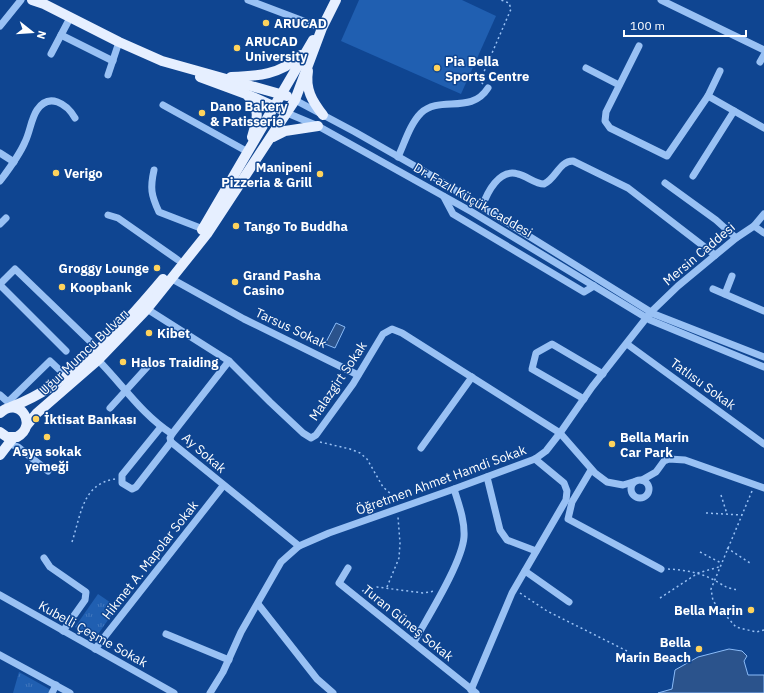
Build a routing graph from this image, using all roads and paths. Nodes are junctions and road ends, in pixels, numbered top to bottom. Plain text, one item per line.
1 (21, 0) edge
2 (32, 0) edge
3 (248, 0) edge
4 (336, 0) edge
5 (501, 0) edge
6 (661, 0) edge
7 (43, 2) edge
8 (70, 18) junction
9 (0, 26) edge
10 (322, 28) junction
11 (61, 36) junction
12 (119, 42) junction
13 (639, 46) dead end
14 (764, 50) edge
15 (308, 53) junction
16 (51, 54) dead end
17 (764, 55) edge
18 (113, 61) junction
19 (760, 62) dead end
20 (173, 64) junction
21 (586, 68) dead end
22 (720, 71) dead end
23 (108, 75) dead end
24 (219, 77) junction
25 (619, 85) junction
26 (488, 88) joint
27 (246, 94) junction
28 (281, 94) junction
29 (708, 96) junction
30 (294, 100) junction
31 (163, 105) dead end
32 (274, 106) junction
33 (734, 111) junction
34 (287, 113) junction
35 (323, 114) junction
36 (75, 118) dead end
37 (318, 126) junction
38 (764, 128) edge
39 (271, 138) junction
40 (248, 152) junction
41 (0, 153) edge
42 (398, 156) junction
43 (14, 162) junction
44 (154, 170) dead end
45 (693, 176) dead end
46 (0, 181) edge
47 (665, 183) dead end
48 (444, 196) junction
49 (482, 207) junction
50 (764, 214) edge
51 (108, 215) dead end
52 (214, 216) junction
53 (6, 218) dead end
54 (0, 224) edge
55 (754, 226) junction
56 (203, 229) junction
57 (764, 233) edge
58 (736, 238) junction
59 (715, 255) junction
60 (178, 260) junction
61 (732, 276) dead end
62 (172, 279) junction
63 (0, 284) edge
64 (594, 286) junction
65 (713, 289) dead end
66 (725, 294) junction
67 (147, 309) junction
68 (764, 311) edge
69 (647, 316) junction
70 (627, 344) junction
71 (98, 349) junction
72 (66, 351) dead end
73 (763, 354) edge
74 (98, 360) junction
75 (229, 361) junction
76 (149, 366) dead end
77 (764, 367) edge
78 (603, 374) junction
79 (358, 375) junction
80 (67, 377) junction
81 (472, 377) junction
82 (126, 392) junction
83 (0, 395) edge
84 (584, 399) junction
85 (5, 407) edge
86 (110, 408) dead end
87 (27, 425) junction
88 (161, 427) junction
89 (0, 432) edge
90 (560, 433) junction
91 (172, 434) junction
92 (311, 438) junction
93 (12, 441) junction
94 (171, 442) junction
95 (764, 444) edge
96 (421, 448) dead end
97 (0, 455) edge
98 (535, 459) junction
99 (591, 470) junction
100 (48, 471) dead end
101 (487, 477) junction
102 (121, 478) junction
103 (642, 480) junction
104 (633, 482) junction
105 (755, 484) junction
106 (223, 486) junction
107 (764, 488) edge
108 (454, 489) junction
109 (721, 495) dead end
110 (405, 506) junction
111 (397, 509) junction
112 (706, 513) dead end
113 (727, 514) junction
114 (742, 515) junction
115 (72, 542) dead end
116 (299, 546) junction
117 (727, 548) junction
118 (536, 551) junction
119 (700, 552) dead end
120 (44, 558) dead end
121 (721, 563) junction
122 (750, 563) dead end
123 (720, 567) junction
124 (348, 568) dead end
125 (661, 569) joint
126 (525, 571) junction
127 (698, 573) junction
128 (714, 580) junction
129 (387, 588) junction
130 (442, 589) junction
131 (514, 590) junction
132 (739, 590) dead end
133 (353, 594) junction
134 (0, 595) edge
135 (660, 598) dead end
136 (569, 602) dead end
137 (258, 604) junction
138 (764, 630) edge
139 (63, 631) junction
140 (166, 634) dead end
141 (414, 642) junction
142 (95, 649) junction
143 (627, 651) dead end
144 (0, 655) edge
145 (229, 660) junction
146 (56, 685) junction
147 (473, 691) edge
148 (52, 693) edge
149 (70, 693) edge
150 (174, 693) edge
151 (210, 693) edge
152 (333, 693) edge

1 - 9 street
2 - 7 main road
3 - 10 street
4 - 10 main road
5 - 26 path
6 - 14 street
7 - 8 main road
8 - 11 street
8 - 12 main road
10 - 15 main road
11 - 16 street
11 - 18 street
12 - 18 street
12 - 20 main road
13 - 25 street
15 - 24 main road
15 - 28 main road
15 - 30 main road
15 - 35 main road
17 - 19 street
18 - 23 street
20 - 24 main road
20 - 27 main road
21 - 25 street
22 - 29 street
24 - 28 main road
25 - 29 street
26 - 42 street
27 - 32 main road
27 - 40 main road
28 - 30 main road
28 - 32 main road
29 - 33 street
30 - 34 main road
30 - 35 street, Dr. Fazıl Küçük Caddesi
31 - 40 street
32 - 34 main road
32 - 40 main road
33 - 38 street
33 - 45 street
34 - 37 street, Dr. Fazıl Küçük Caddesi
34 - 39 main road
35 - 42 street, Dr. Fazıl Küçük Caddesi
36 - 43 street
37 - 39 main road
37 - 48 street, Dr. Fazıl Küçük Caddesi
39 - 52 main road
40 - 52 main road
41 - 43 street
42 - 49 street, Dr. Fazıl Küçük Caddesi
43 - 46 street
44 - 56 street
47 - 58 street
48 - 64 street, Dr. Fazıl Küçük Caddesi
48 - 64 street
49 - 59 street
49 - 69 street, Dr. Fazıl Küçük Caddesi
50 - 55 street, Mersin Caddesi
51 - 60 street
52 - 56 main road, Uğur Mumcu Bulvarı
52 - 62 main road, Uğur Mumcu Bulvarı
53 - 54 street
55 - 57 street
55 - 58 street, Mersin Caddesi
56 - 60 main road, Uğur Mumcu Bulvarı
58 - 59 street, Mersin Caddesi
59 - 69 street, Mersin Caddesi
60 - 71 main road, Uğur Mumcu Bulvarı
61 - 66 street
62 - 67 main road, Uğur Mumcu Bulvarı
62 - 79 street, Tarsus Sokak
63 - 71 street
63 - 72 street
64 - 69 street, Dr. Fazıl Küçük Caddesi
65 - 66 street
66 - 68 street
67 - 74 main road, Uğur Mumcu Bulvarı
67 - 75 street, Malazgirt Sokak
69 - 70 street, Öğretmen Ahmet Hamdi Sokak
69 - 73 street
69 - 77 street, Dr. Fazıl Küçük Caddesi
70 - 78 street, Öğretmen Ahmet Hamdi Sokak
70 - 95 street, Tatlısu Sokak
71 - 80 main road, Uğur Mumcu Bulvarı
74 - 82 street
74 - 87 main road, Uğur Mumcu Bulvarı
75 - 91 street, Ay Sokak
75 - 92 street, Malazgirt Sokak
76 - 82 street
78 - 84 street, Öğretmen Ahmet Hamdi Sokak
78 - 84 street
79 - 81 street, Malazgirt Sokak
79 - 92 street, Malazgirt Sokak
80 - 83 street
80 - 85 main road, Uğur Mumcu Bulvarı
81 - 90 street, Malazgirt Sokak
81 - 96 street
82 - 86 street
82 - 88 street
84 - 90 street, Öğretmen Ahmet Hamdi Sokak
85 - 87 main road
87 - 93 main road, Uğur Mumcu Bulvarı
88 - 91 street
88 - 102 street
89 - 93 main road
90 - 98 street, Öğretmen Ahmet Hamdi Sokak
90 - 99 street, Malazgirt Sokak
91 - 94 street, Ay Sokak
92 - 110 path
93 - 97 main road
93 - 100 street
94 - 102 street
94 - 106 street, Ay Sokak
98 - 101 street, Öğretmen Ahmet Hamdi Sokak
98 - 118 street
99 - 104 street, Malazgirt Sokak
99 - 125 street
101 - 108 street, Öğretmen Ahmet Hamdi Sokak
101 - 118 street
102 - 115 path
103 - 104 street
103 - 104 street
103 - 105 street
105 - 107 street
105 - 114 path
106 - 116 street, Ay Sokak
106 - 142 street, Hikmet A. Mapolar Sokak
108 - 110 street, Öğretmen Ahmet Hamdi Sokak
108 - 130 street
109 - 113 path
110 - 111 street, Öğretmen Ahmet Hamdi Sokak
111 - 116 street, Öğretmen Ahmet Hamdi Sokak
111 - 129 path
112 - 113 path
113 - 114 path
114 - 117 path
116 - 137 street, Öğretmen Ahmet Hamdi Sokak
117 - 121 path
117 - 122 path
118 - 126 street
119 - 121 path
120 - 139 street
121 - 123 path
123 - 127 path
123 - 128 path
124 - 133 street, Turan Güneş Sokak
125 - 127 path
126 - 131 street
126 - 136 street
127 - 128 path
127 - 135 path
128 - 132 path
128 - 138 path
129 - 130 path
129 - 133 path
130 - 141 street
131 - 143 path
131 - 147 street
133 - 141 street, Turan Güneş Sokak
134 - 139 street, Kubelli Çeşme Sokak
137 - 145 street, Öğretmen Ahmet Hamdi Sokak
137 - 152 street
139 - 142 street, Kubelli Çeşme Sokak
140 - 145 street
141 - 147 street, Turan Güneş Sokak
142 - 150 street, Kubelli Çeşme Sokak
144 - 146 street
145 - 151 street, Öğretmen Ahmet Hamdi Sokak
146 - 148 street
146 - 149 street

